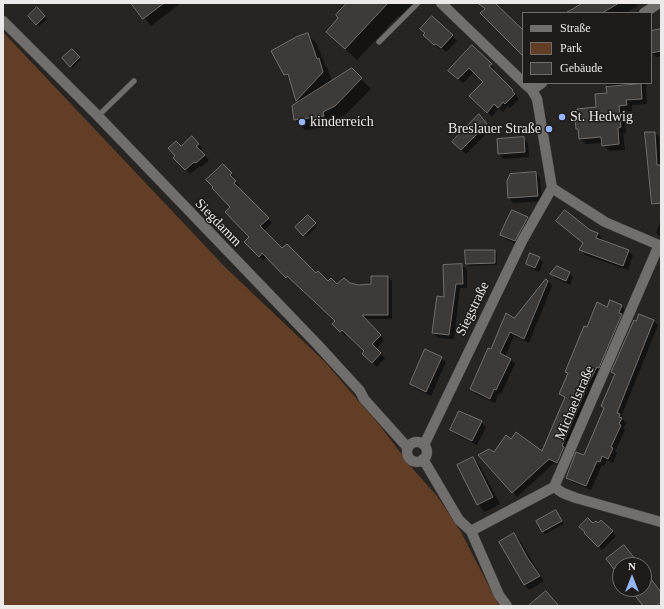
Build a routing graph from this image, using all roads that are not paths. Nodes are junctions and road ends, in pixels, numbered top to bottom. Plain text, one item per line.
1 (418, 3) edge
2 (441, 3) edge
3 (658, 3) edge
4 (645, 12) edge
5 (3, 21) edge
6 (379, 42) dead end
7 (134, 81) dead end
8 (522, 81) edge
9 (526, 85) edge
10 (98, 116) junction
11 (552, 188) junction
12 (660, 245) edge
13 (424, 445) junction
14 (408, 448) junction
15 (423, 459) junction
16 (554, 487) junction
17 (661, 522) edge
18 (471, 531) junction
19 (507, 606) edge

1 - 6 lane
2 - 8 street
3 - 4 street
5 - 10 street, Siegdamm
7 - 10 lane
9 - 11 street
10 - 14 street, Siegdamm
11 - 12 street
11 - 13 street, Siegstraße
12 - 16 street, Michaelstraße
13 - 14 street
13 - 15 street
14 - 15 street
15 - 18 street
16 - 17 street
16 - 18 street
18 - 19 street

